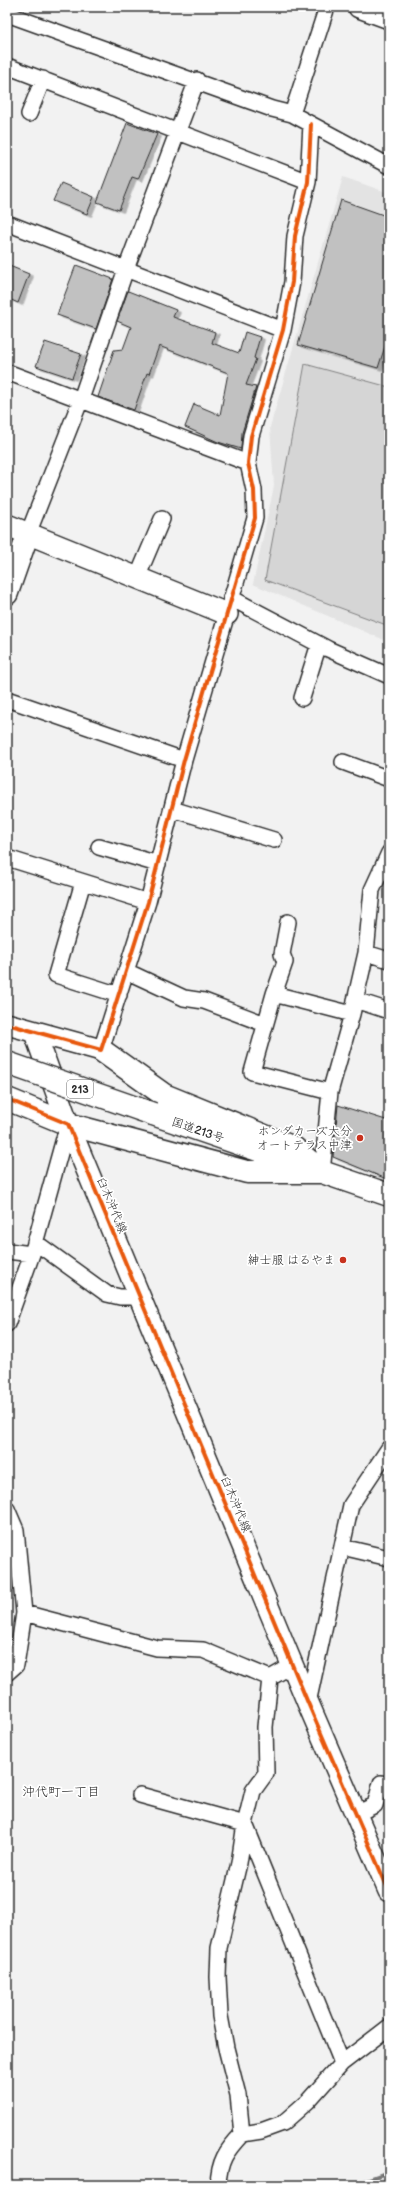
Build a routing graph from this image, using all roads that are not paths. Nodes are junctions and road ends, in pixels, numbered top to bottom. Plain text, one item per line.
1 (328, 7) edge
2 (360, 7) edge
3 (7, 14) edge
4 (389, 18) edge
5 (7, 66) edge
6 (43, 79) junction
7 (197, 80) junction
8 (29, 114) dead end
9 (292, 114) junction
10 (311, 124) junction
11 (178, 130) junction
12 (389, 166) edge
13 (308, 182) junction
14 (7, 223) edge
15 (126, 269) junction
16 (283, 330) junction
17 (7, 372) edge
18 (81, 399) junction
19 (248, 463) junction
20 (162, 519) dead end
21 (7, 525) edge
22 (28, 534) junction
23 (137, 578) junction
24 (7, 594) edge
25 (229, 606) junction
26 (319, 644) junction
27 (389, 676) edge
28 (7, 698) edge
29 (302, 698) dead end
30 (184, 760) junction
31 (343, 762) dead end
32 (389, 779) edge
33 (172, 810) junction
34 (274, 840) dead end
35 (99, 847) dead end
36 (389, 854) edge
37 (7, 858) edge
38 (158, 864) junction
39 (82, 882) junction
40 (148, 902) junction
41 (288, 922) dead end
42 (366, 953) junction
43 (389, 960) edge
44 (126, 971) junction
45 (274, 994) junction
46 (119, 995) junction
47 (355, 1000) junction
48 (389, 1011) edge
49 (352, 1014) junction
50 (7, 1024) edge
51 (265, 1024) junction
52 (35, 1033) junction
53 (101, 1050) junction
54 (7, 1063) edge
55 (330, 1092) junction
56 (7, 1099) edge
57 (68, 1124) junction
58 (322, 1172) junction
59 (389, 1195) edge
60 (33, 1248) junction
61 (7, 1251) edge
62 (13, 1291) edge
63 (139, 1296) junction
64 (7, 1324) edge
65 (389, 1448) edge
66 (7, 1509) edge
67 (12, 1536) edge
68 (342, 1547) junction
69 (389, 1558) edge
70 (24, 1613) junction
71 (293, 1665) junction
72 (7, 1673) edge
73 (270, 1678) junction
74 (308, 1703) junction
75 (389, 1785) edge
76 (140, 1795) dead end
77 (356, 1814) junction
78 (245, 1824) junction
79 (389, 1891) edge
80 (389, 2027) edge
81 (342, 2063) junction
82 (242, 2134) junction
83 (218, 2185) edge

1 - 9 street
2 - 4 main road
3 - 7 street
5 - 6 street
6 - 8 street
6 - 11 street
7 - 9 street
7 - 11 street
9 - 10 street
10 - 12 street
10 - 13 street
11 - 13 street
11 - 15 street
13 - 16 street
14 - 15 street
15 - 16 street
15 - 18 street
16 - 19 street
17 - 18 street
18 - 19 street
18 - 22 street
19 - 25 street
20 - 23 street
21 - 22 main road
22 - 23 main road
22 - 24 main road
23 - 25 main road
25 - 26 street
25 - 30 street
26 - 27 street
26 - 29 street
28 - 30 street
30 - 33 street
31 - 32 street
33 - 34 street
33 - 38 street
35 - 38 street
36 - 42 street
37 - 39 street
38 - 40 street
39 - 40 street
39 - 46 street
40 - 44 street
41 - 45 street
42 - 43 street
42 - 47 street
44 - 46 street
44 - 51 street
45 - 49 street
45 - 51 street
46 - 53 street
47 - 48 street
47 - 49 street
49 - 55 street
50 - 52 main road
51 - 55 street
52 - 53 main road
52 - 57 main road, 臼木沖代線
53 - 58 highway
54 - 58 highway, 国道213号 / 213, bridge
55 - 58 street
56 - 57 highway
57 - 58 highway
57 - 60 street
57 - 63 main road, 臼木沖代線
58 - 59 highway, 国道213号 / 213
60 - 61 street
60 - 62 street
60 - 63 street
62 - 64 street
63 - 71 main road, 臼木沖代線
65 - 68 street
66 - 67 street
67 - 70 street
68 - 69 street
68 - 74 street
70 - 72 street
70 - 73 street
71 - 73 street
71 - 74 main road, 臼木沖代線
73 - 78 street
74 - 77 main road, 臼木沖代線
75 - 77 street
76 - 78 street
77 - 79 main road, 臼木沖代線
78 - 81 street
78 - 82 street
80 - 81 street
81 - 82 street
82 - 83 street

